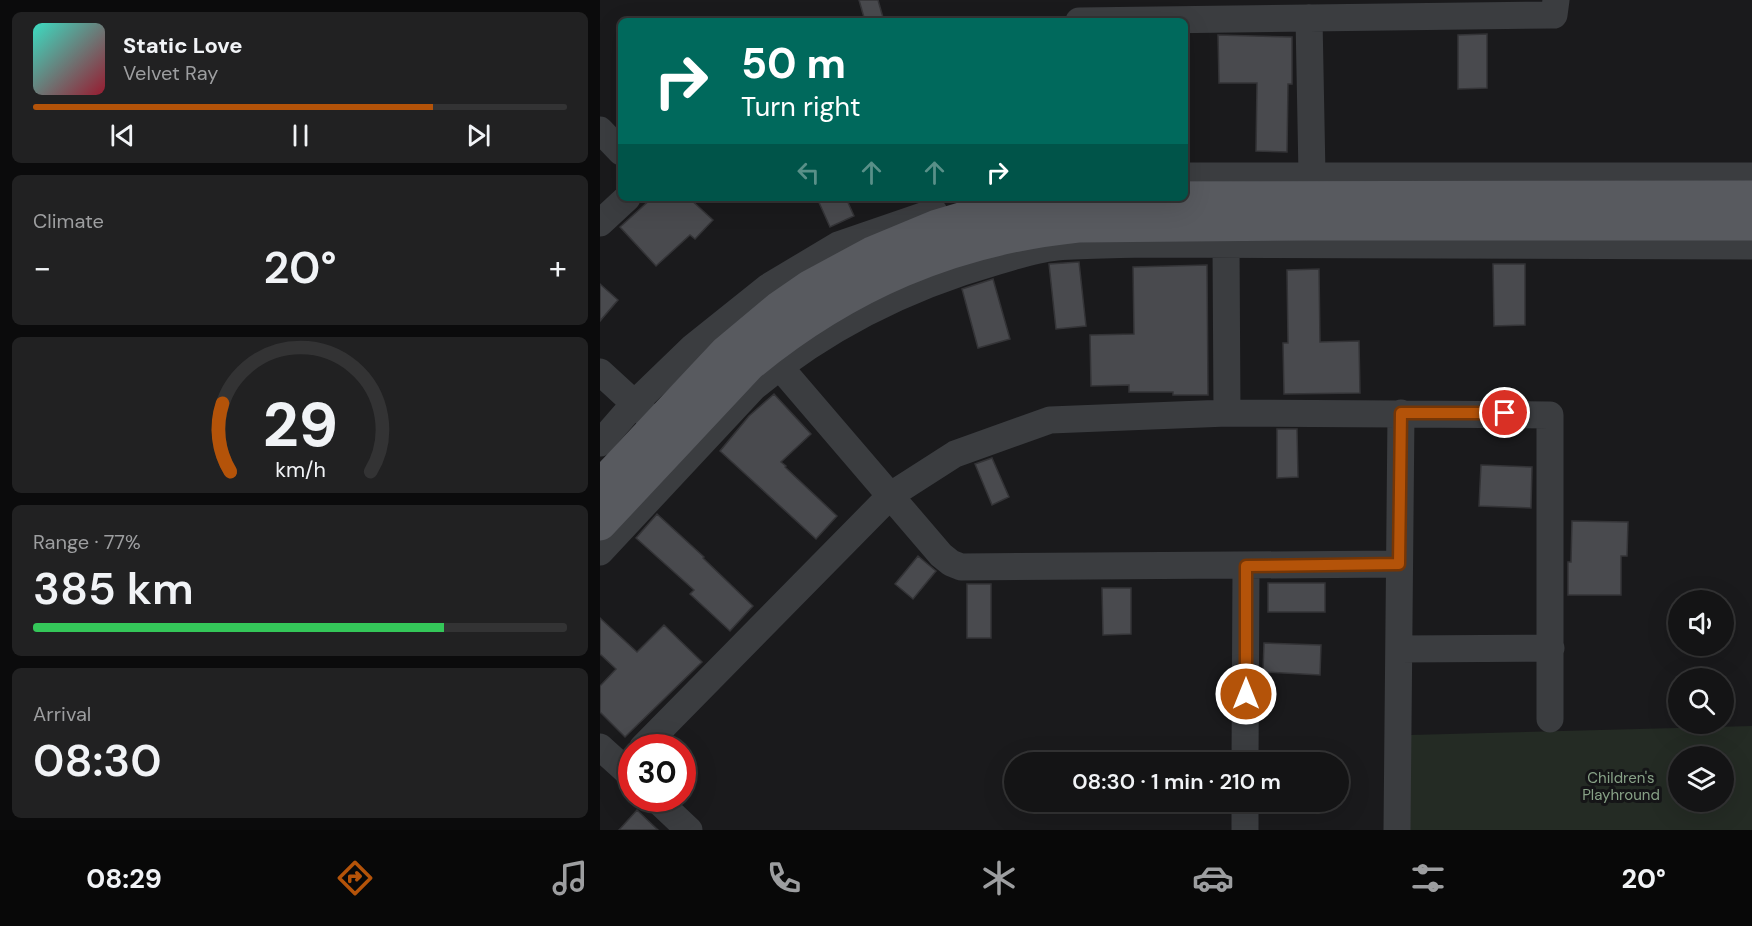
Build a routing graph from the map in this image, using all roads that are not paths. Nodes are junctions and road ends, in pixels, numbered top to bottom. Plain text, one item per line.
1 (1556, 0) edge
2 (1399, 9) edge
3 (1088, 14) edge
4 (1310, 18) junction
5 (600, 130) edge
6 (618, 149) edge
7 (1312, 175) junction
8 (1188, 176) edge
9 (1752, 176) edge
10 (1752, 197) edge
11 (1188, 198) edge
12 (624, 201) edge
13 (969, 201) edge
14 (1040, 201) edge
15 (600, 223) edge
16 (1752, 224) edge
17 (1226, 245) junction
18 (1752, 246) edge
19 (779, 366) junction
20 (600, 372) edge
21 (1227, 413) junction
22 (1401, 413) junction
23 (646, 414) junction
24 (602, 435) edge
25 (600, 486) edge
26 (891, 495) junction
27 (600, 524) edge
28 (600, 552) edge
29 (1399, 564) junction
30 (1246, 566) junction
31 (1551, 648) junction
32 (1399, 649) junction
33 (1550, 719) dead end
34 (656, 734) edge
35 (600, 747) edge
36 (1245, 752) edge
37 (618, 760) edge
38 (670, 812) edge
39 (1245, 812) edge
40 (689, 830) edge
41 (1245, 830) edge
42 (1397, 830) edge

1 - 2 street
2 - 4 street
3 - 4 street
4 - 7 street
5 - 6 street
7 - 8 street
7 - 9 street
10 - 11 main road
12 - 15 street
13 - 23 street
14 - 23 main road
16 - 27 main road
17 - 18 street
17 - 19 street
17 - 21 street
19 - 26 street
19 - 28 street
20 - 23 street
21 - 22 street
21 - 26 street
22 - 29 street
22 - 31 street
23 - 24 street
23 - 25 main road
26 - 30 street
26 - 34 street
29 - 30 street
29 - 32 street
30 - 36 street
31 - 32 street
31 - 33 street
32 - 42 street
35 - 37 street
38 - 40 street
39 - 41 street

